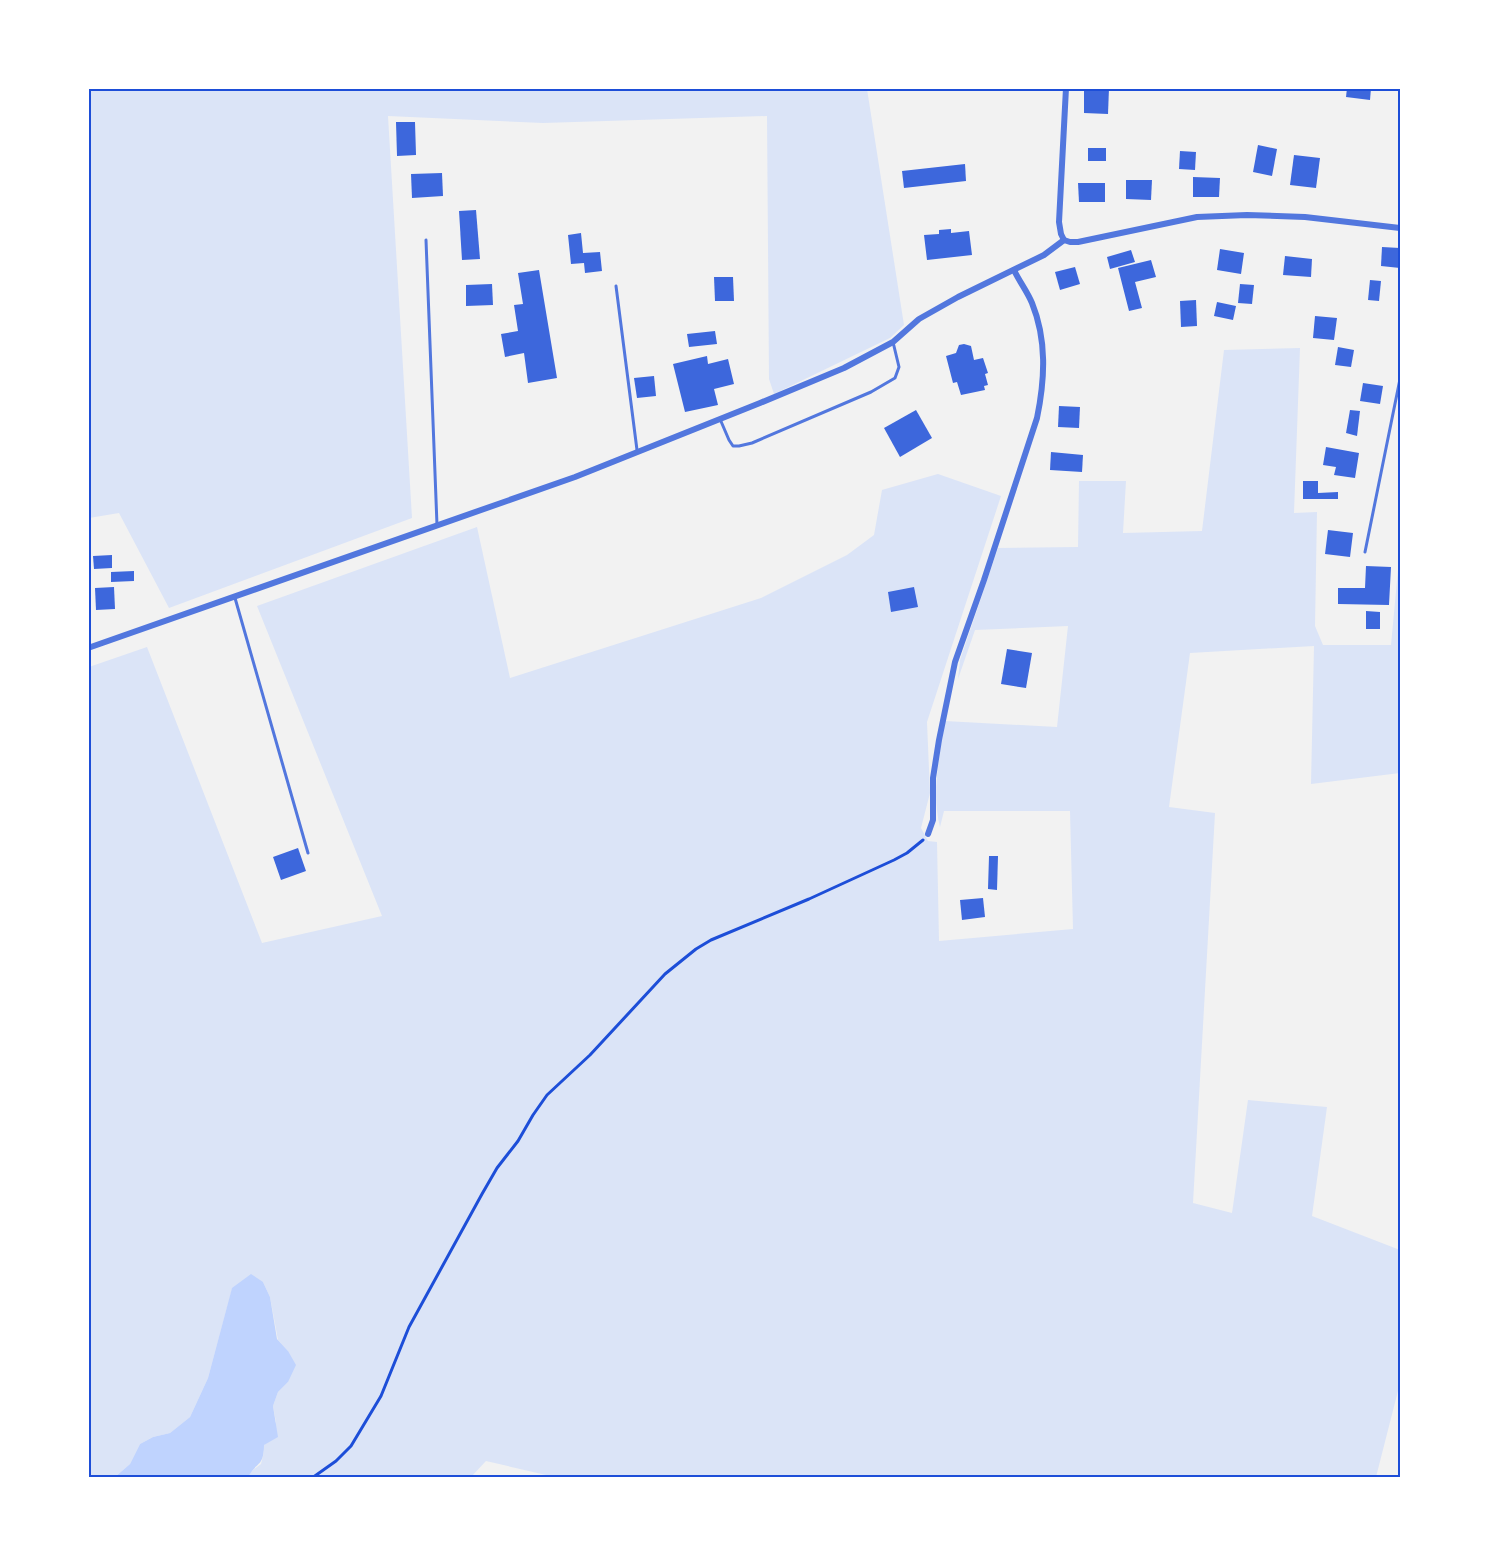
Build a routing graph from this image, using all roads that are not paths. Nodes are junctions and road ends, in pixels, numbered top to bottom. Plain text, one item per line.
1 (1066, 88) edge
2 (1401, 228) edge
3 (426, 240) dead end
4 (1064, 240) junction
5 (1014, 270) junction
6 (616, 286) dead end
7 (892, 342) junction
8 (1401, 379) edge
9 (720, 419) junction
10 (638, 452) junction
11 (437, 525) junction
12 (1365, 552) dead end
13 (235, 596) junction
14 (88, 648) edge
15 (928, 834) road end
16 (308, 853) dead end

1 - 4 street
2 - 4 street
3 - 11 lane
4 - 5 street
5 - 7 street
5 - 15 street
6 - 10 lane
7 - 9 street
7 - 9 lane
8 - 12 lane
9 - 10 street
10 - 11 street
11 - 13 street
13 - 14 street
13 - 16 lane

